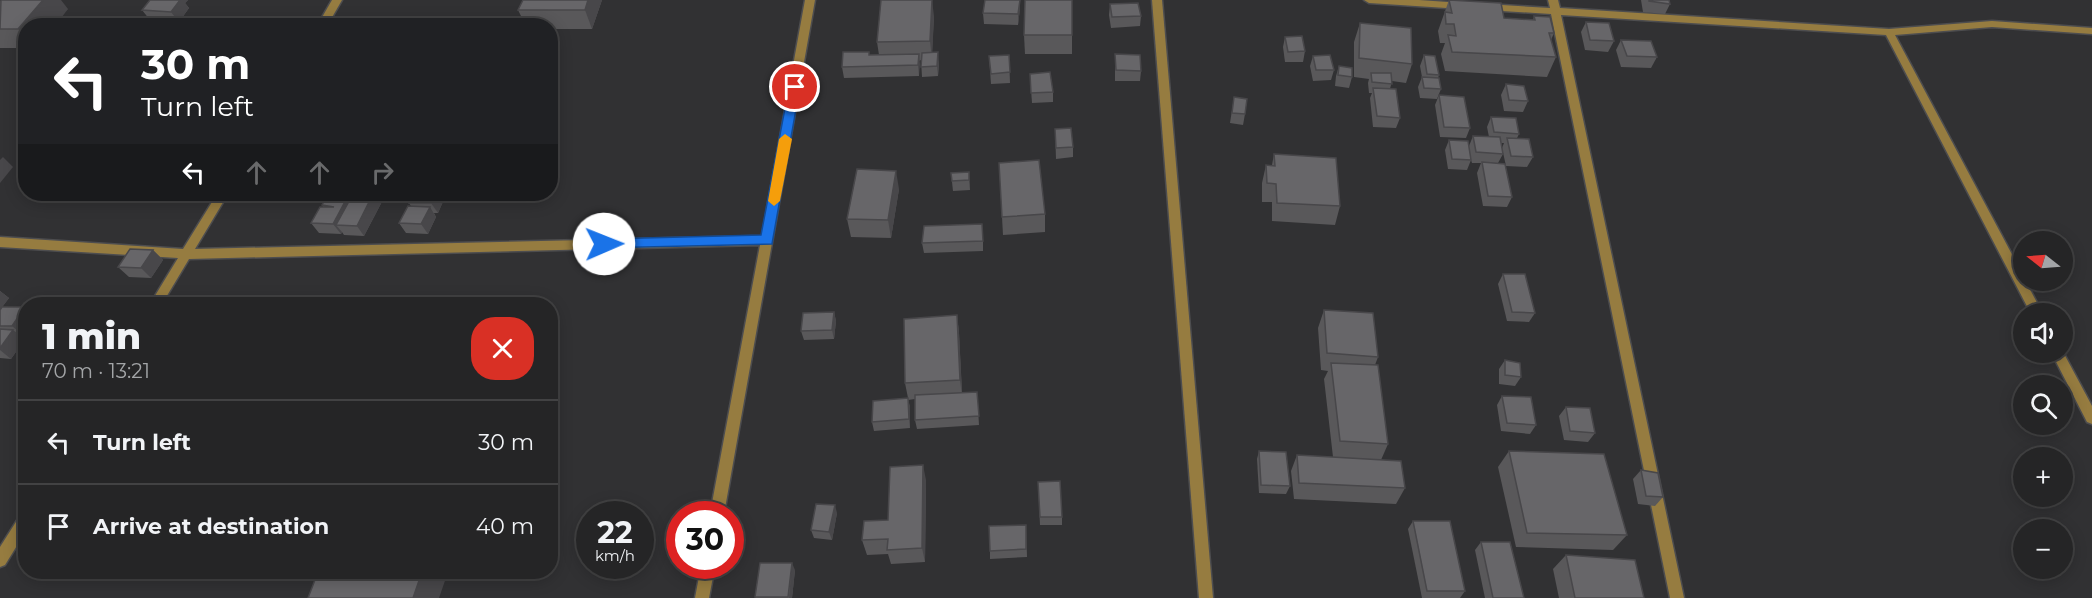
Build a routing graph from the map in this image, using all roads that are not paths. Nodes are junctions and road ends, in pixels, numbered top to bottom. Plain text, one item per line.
1 (337, 0) edge
2 (810, 0) edge
3 (1157, 0) edge
4 (1369, 0) edge
5 (1425, 2) edge
6 (1554, 5) edge
7 (327, 18) edge
8 (2092, 31) edge
9 (1889, 32) junction
10 (218, 201) edge
11 (767, 240) junction
12 (0, 242) edge
13 (187, 254) junction
14 (160, 297) edge
15 (2031, 303) edge
16 (2063, 363) edge
17 (2092, 418) edge
18 (719, 501) edge
19 (18, 531) edge
20 (0, 560) edge
21 (706, 579) edge
22 (702, 598) edge
23 (1206, 598) edge
24 (1677, 598) edge

1 - 7 street
2 - 11 street
3 - 23 street
4 - 5 street
5 - 6 street
6 - 9 street
6 - 24 street
8 - 9 street
9 - 15 street
10 - 13 street
11 - 13 street
11 - 18 street
12 - 13 street
13 - 14 street
16 - 17 street
19 - 20 street
21 - 22 street

